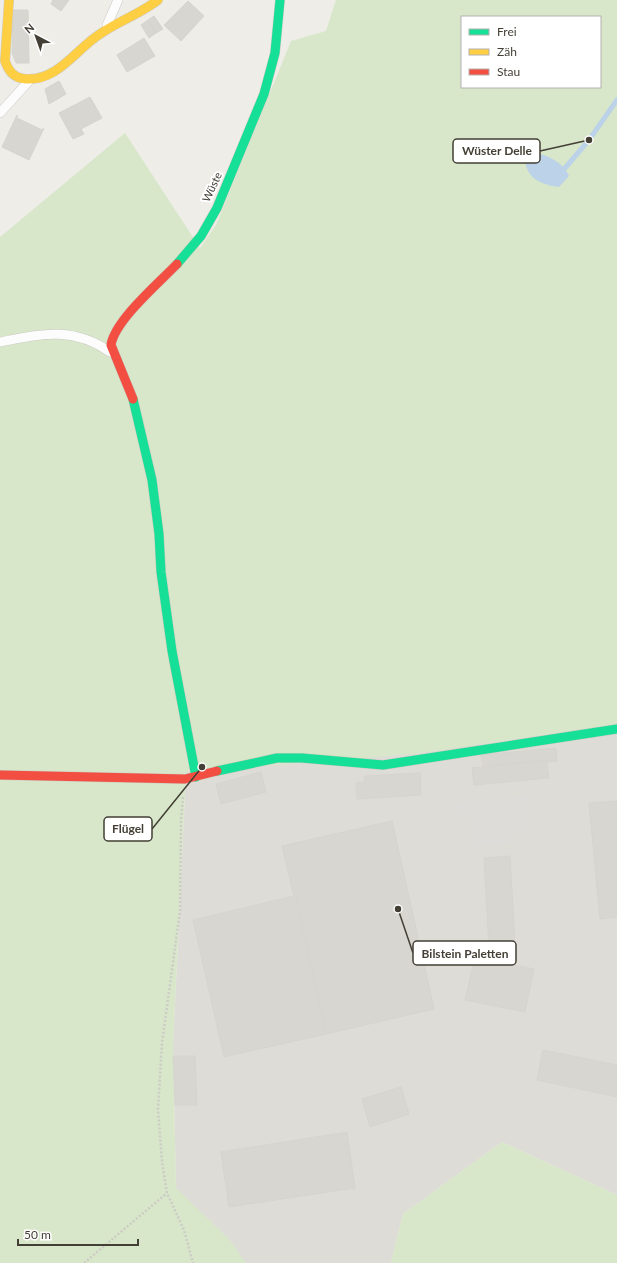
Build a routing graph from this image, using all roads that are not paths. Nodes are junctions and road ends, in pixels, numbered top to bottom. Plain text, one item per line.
1 (9, 0) edge
2 (118, 0) edge
3 (158, 0) edge
4 (280, 0) edge
5 (104, 32) junction
6 (29, 81) junction
7 (0, 113) edge
8 (0, 342) edge
9 (114, 356) junction
10 (617, 729) edge
11 (0, 775) edge
12 (196, 777) junction

1 - 6 street
2 - 5 lane
3 - 5 street
4 - 9 street, Wüste
5 - 6 street
6 - 7 lane
8 - 9 lane
9 - 12 street
10 - 12 street
11 - 12 street

